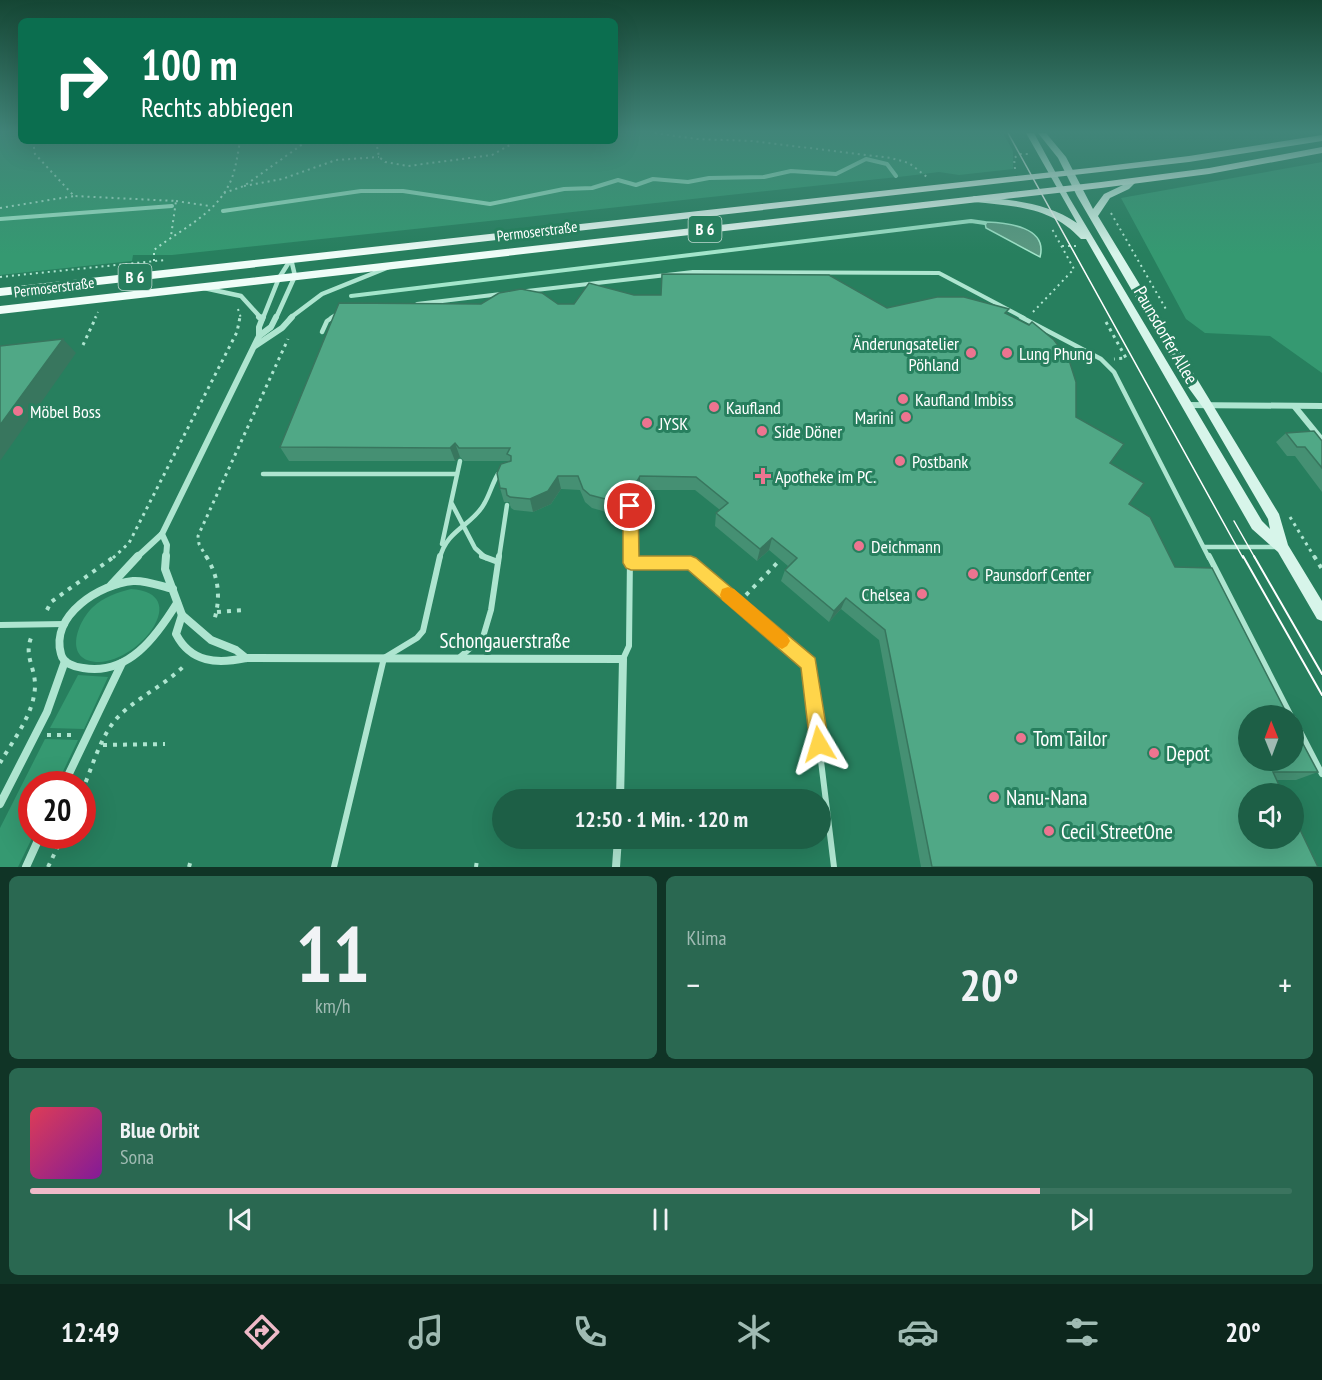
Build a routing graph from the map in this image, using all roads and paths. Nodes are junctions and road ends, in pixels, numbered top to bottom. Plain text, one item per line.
1 (53, 173) edge
2 (233, 173) edge
3 (263, 173) edge
4 (298, 173) edge
5 (922, 173) edge
6 (1067, 173) edge
7 (1071, 173) edge
8 (1188, 173) edge
9 (1053, 175) junction
10 (927, 177) dead end
11 (1133, 181) junction
12 (244, 186) junction
13 (1078, 188) junction
14 (1060, 189) junction
15 (224, 193) junction
16 (74, 196) junction
17 (973, 199) junction
18 (176, 201) junction
19 (211, 207) junction
20 (0, 208) edge
21 (1094, 215) junction
22 (1050, 226) dead end
23 (171, 236) junction
24 (1063, 246) junction
25 (1082, 246) dead end
26 (1068, 251) dead end
27 (291, 259) junction
28 (1102, 261) junction
29 (393, 264) junction
30 (295, 276) junction
31 (0, 277) edge
32 (279, 278) junction
33 (198, 287) junction
34 (0, 292) edge
35 (517, 292) edge
36 (506, 294) edge
37 (231, 303) dead end
38 (408, 305) edge
39 (0, 309) edge
40 (98, 312) dead end
41 (348, 312) edge
42 (1031, 313) dead end
43 (262, 319) junction
44 (1106, 322) dead end
45 (292, 332) dead end
46 (322, 332) dead end
47 (259, 336) junction
48 (83, 345) dead end
49 (254, 346) junction
50 (1122, 352) dead end
51 (1187, 405) junction
52 (1208, 406) junction
53 (1322, 406) edge
54 (1295, 407) junction
55 (1322, 440) edge
56 (460, 461) edge
57 (511, 472) edge
58 (263, 474) dead end
59 (458, 474) junction
60 (452, 501) junction
61 (507, 505) edge
62 (630, 506) dead end
63 (463, 524) junction
64 (162, 534) junction
65 (1204, 547) junction
66 (1282, 547) junction
67 (442, 548) junction
68 (780, 560) dead end
69 (498, 562) junction
70 (631, 563) junction
71 (111, 585) junction
72 (173, 589) junction
73 (177, 603) junction
74 (739, 603) junction
75 (47, 609) dead end
76 (244, 610) dead end
77 (217, 612) junction
78 (1322, 614) edge
79 (182, 615) junction
80 (214, 621) dead end
81 (65, 624) junction
82 (0, 625) edge
83 (31, 638) dead end
84 (246, 658) junction
85 (384, 658) junction
86 (459, 658) junction
87 (623, 659) junction
88 (65, 661) junction
89 (122, 663) junction
90 (185, 665) dead end
91 (1286, 705) edge
92 (46, 735) dead end
93 (81, 735) dead end
94 (1304, 740) edge
95 (165, 744) dead end
96 (103, 745) junction
97 (0, 763) edge
98 (70, 771) edge
99 (91, 771) edge
100 (1322, 774) edge
101 (620, 789) edge
102 (0, 804) edge
103 (34, 849) edge
104 (57, 849) edge
105 (617, 849) edge
106 (191, 860) dead end
107 (477, 860) dead end
108 (26, 867) edge
109 (48, 867) edge
110 (189, 867) edge
111 (334, 867) edge
112 (476, 867) edge
113 (616, 867) edge
114 (834, 867) edge

1 - 16 path
2 - 15 path
3 - 12 path
4 - 12 path
5 - 10 path
6 - 9 main road, B 6
7 - 13 main road, Paunsdorfer Allee
8 - 11 main road, B 6
9 - 14 main road, Paunsdorfer Allee
9 - 27 main road, Permoserstraße / B 6
11 - 13 main road, B 6
11 - 21 main road
12 - 15 path
13 - 14 main road, Permoserstraße / B 6
13 - 21 main road, Paunsdorfer Allee
14 - 17 main road, Permoserstraße / B 6
14 - 28 main road, Paunsdorfer Allee
15 - 19 path
16 - 18 path
16 - 20 path
17 - 28 main road
17 - 29 main road, Permoserstraße / B 6
18 - 19 path
18 - 23 path
19 - 23 path
21 - 52 main road, Paunsdorfer Allee
22 - 24 path
23 - 31 path
24 - 25 path
24 - 26 path
24 - 42 path
27 - 30 street
27 - 32 street
27 - 34 main road, Permoserstraße / B 6
28 - 51 main road, Paunsdorfer Allee
29 - 30 main road, Permoserstraße / B 6
29 - 49 street
30 - 32 main road, Permoserstraße / B 6
30 - 47 street
32 - 33 main road, Permoserstraße / B 6
32 - 43 street
33 - 39 main road, Permoserstraße / B 6
33 - 43 street
35 - 65 lane
36 - 38 lane
37 - 75 path
40 - 48 path
41 - 46 lane
43 - 47 street
44 - 50 path
45 - 77 path
47 - 49 street
49 - 64 street
51 - 52 street
51 - 66 main road, Paunsdorfer Allee
52 - 54 street
52 - 66 main road, Paunsdorfer Allee
53 - 54 street
54 - 55 street
56 - 59 lane
57 - 63 lane
58 - 59 lane
59 - 60 lane
60 - 63 lane
60 - 67 lane
61 - 69 lane
62 - 70 lane
63 - 67 lane
63 - 69 lane
64 - 71 street
64 - 72 street, Schongauerstraße
65 - 66 lane
65 - 91 lane
66 - 78 main road, Paunsdorfer Allee
67 - 85 lane
68 - 74 path
69 - 86 lane
70 - 74 lane
70 - 87 lane
71 - 72 street
71 - 81 street
72 - 73 street, Schongauerstraße
73 - 79 street, Schongauerstraße
73 - 89 street
74 - 114 lane
76 - 77 path
77 - 80 path
79 - 84 street, Schongauerstraße
79 - 84 street, Schongauerstraße
81 - 82 lane
81 - 88 street
83 - 97 path
84 - 85 street, Schongauerstraße
85 - 86 street, Schongauerstraße
85 - 111 lane
86 - 87 street, Schongauerstraße
87 - 101 street
88 - 89 street
88 - 102 street
89 - 98 street
90 - 96 path
92 - 93 path
94 - 100 lane
95 - 96 path
96 - 99 path
103 - 108 street
104 - 109 path
105 - 113 street
106 - 110 path
107 - 112 path

